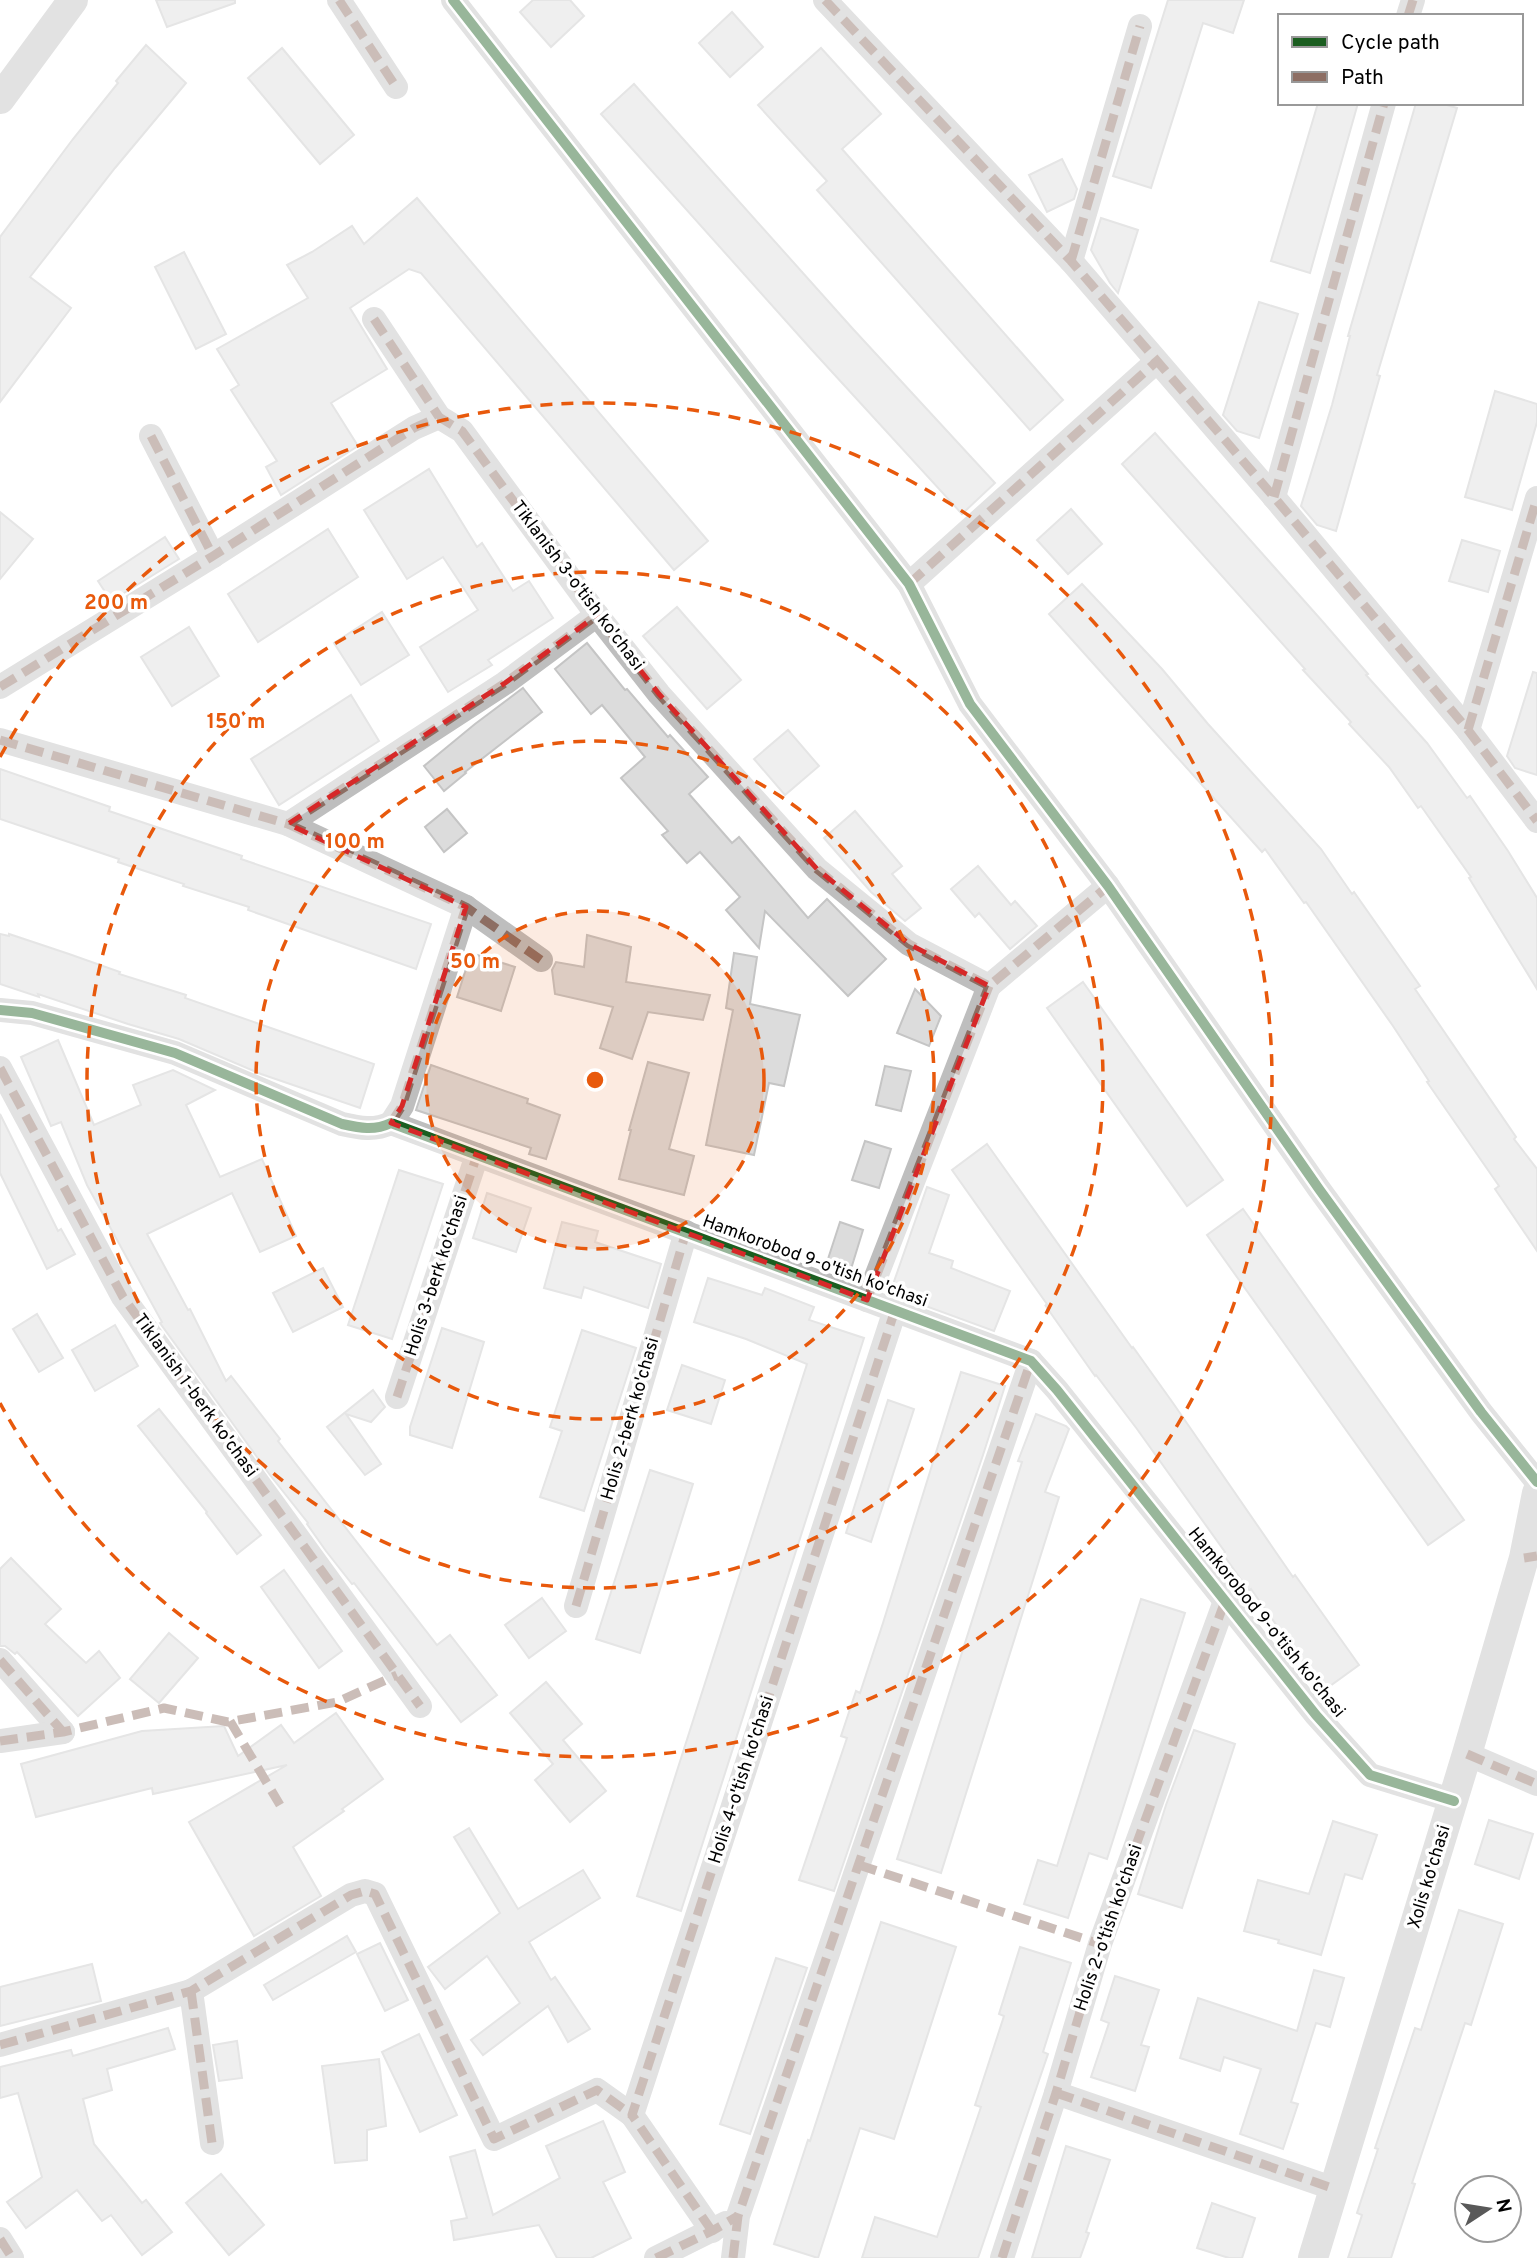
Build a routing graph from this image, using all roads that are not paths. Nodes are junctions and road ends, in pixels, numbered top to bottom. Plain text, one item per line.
1 (73, 0) edge
2 (340, 0) edge
3 (453, 0) edge
4 (825, 0) edge
5 (1140, 26) dead end
6 (397, 87) dead end
7 (0, 99) edge
8 (1383, 105) edge
9 (1071, 261) junction
10 (374, 319) dead end
11 (1156, 362) junction
12 (439, 417) junction
13 (151, 436) dead end
14 (1274, 496) junction
15 (1537, 498) edge
16 (213, 556) junction
17 (909, 584) junction
18 (597, 615) junction
19 (0, 687) edge
20 (1468, 730) junction
21 (0, 740) edge
22 (1537, 821) edge
23 (288, 824) junction
24 (1108, 886) junction
25 (466, 907) junction
26 (541, 960) dead end
27 (989, 986) junction
28 (0, 1010) edge
29 (0, 1068) edge
30 (391, 1123) junction
31 (477, 1155) junction
32 (686, 1233) junction
33 (867, 1300) junction
34 (895, 1310) junction
35 (1031, 1361) junction
36 (397, 1397) dead end
37 (1537, 1482) edge
38 (1537, 1493) edge
39 (1530, 1557) edge
40 (1225, 1601) junction
41 (576, 1605) dead end
42 (0, 1660) edge
43 (420, 1706) dead end
44 (0, 1741) edge
45 (1467, 1754) junction
46 (1537, 1784) edge
47 (1454, 1801) junction
48 (191, 1990) junction
49 (0, 2045) edge
50 (1056, 2093) junction
51 (632, 2115) junction
52 (212, 2144) dead end
53 (1335, 2189) junction
54 (738, 2216) junction
55 (712, 2231) junction
56 (0, 2239) edge
57 (12, 2258) edge
58 (656, 2258) edge
59 (733, 2258) edge
60 (1002, 2258) edge
61 (1313, 2258) edge

1 - 7 street
2 - 6 street
3 - 17 street
4 - 9 street
5 - 9 street
8 - 14 street
9 - 11 street
10 - 12 street
11 - 14 street
11 - 17 street
12 - 16 street
12 - 18 street, Tiklanish 3-o'tish ko'chasi
13 - 16 street
14 - 20 street
15 - 20 street
16 - 19 street
17 - 24 street
18 - 23 street
18 - 27 street, Tiklanish 3-o'tish ko'chasi
20 - 22 street
21 - 23 street
23 - 25 street
24 - 27 street
24 - 37 street
25 - 26 street
25 - 30 street
27 - 33 street
28 - 30 street, Hamkorobod 9-o'tish ko'chasi
29 - 43 street, Tiklanish 1-berk ko'chasi
30 - 31 street, Hamkorobod 9-o'tish ko'chasi
31 - 32 street, Hamkorobod 9-o'tish ko'chasi
31 - 36 street, Holis 3-berk ko'chasi
32 - 33 street, Hamkorobod 9-o'tish ko'chasi
32 - 41 street, Holis 2-berk ko'chasi
33 - 34 street, Hamkorobod 9-o'tish ko'chasi
34 - 35 street, Hamkorobod 9-o'tish ko'chasi
34 - 51 street, Holis 4-o'tish ko'chasi
35 - 40 street, Hamkorobod 9-o'tish ko'chasi
35 - 54 street
38 - 39 street, Xolis ko'chasi
39 - 45 street, Xolis ko'chasi
40 - 47 street, Hamkorobod 9-o'tish ko'chasi
40 - 50 street, Holis 2-o'tish ko'chasi
42 - 44 street
45 - 46 street
45 - 47 street, Xolis ko'chasi
47 - 53 street, Xolis ko'chasi
48 - 49 street
48 - 51 street
48 - 52 street
50 - 53 street
50 - 60 street, Holis 2-o'tish ko'chasi
51 - 55 street
53 - 61 street, Xolis ko'chasi
54 - 55 street
54 - 59 street
55 - 58 street
56 - 57 street

